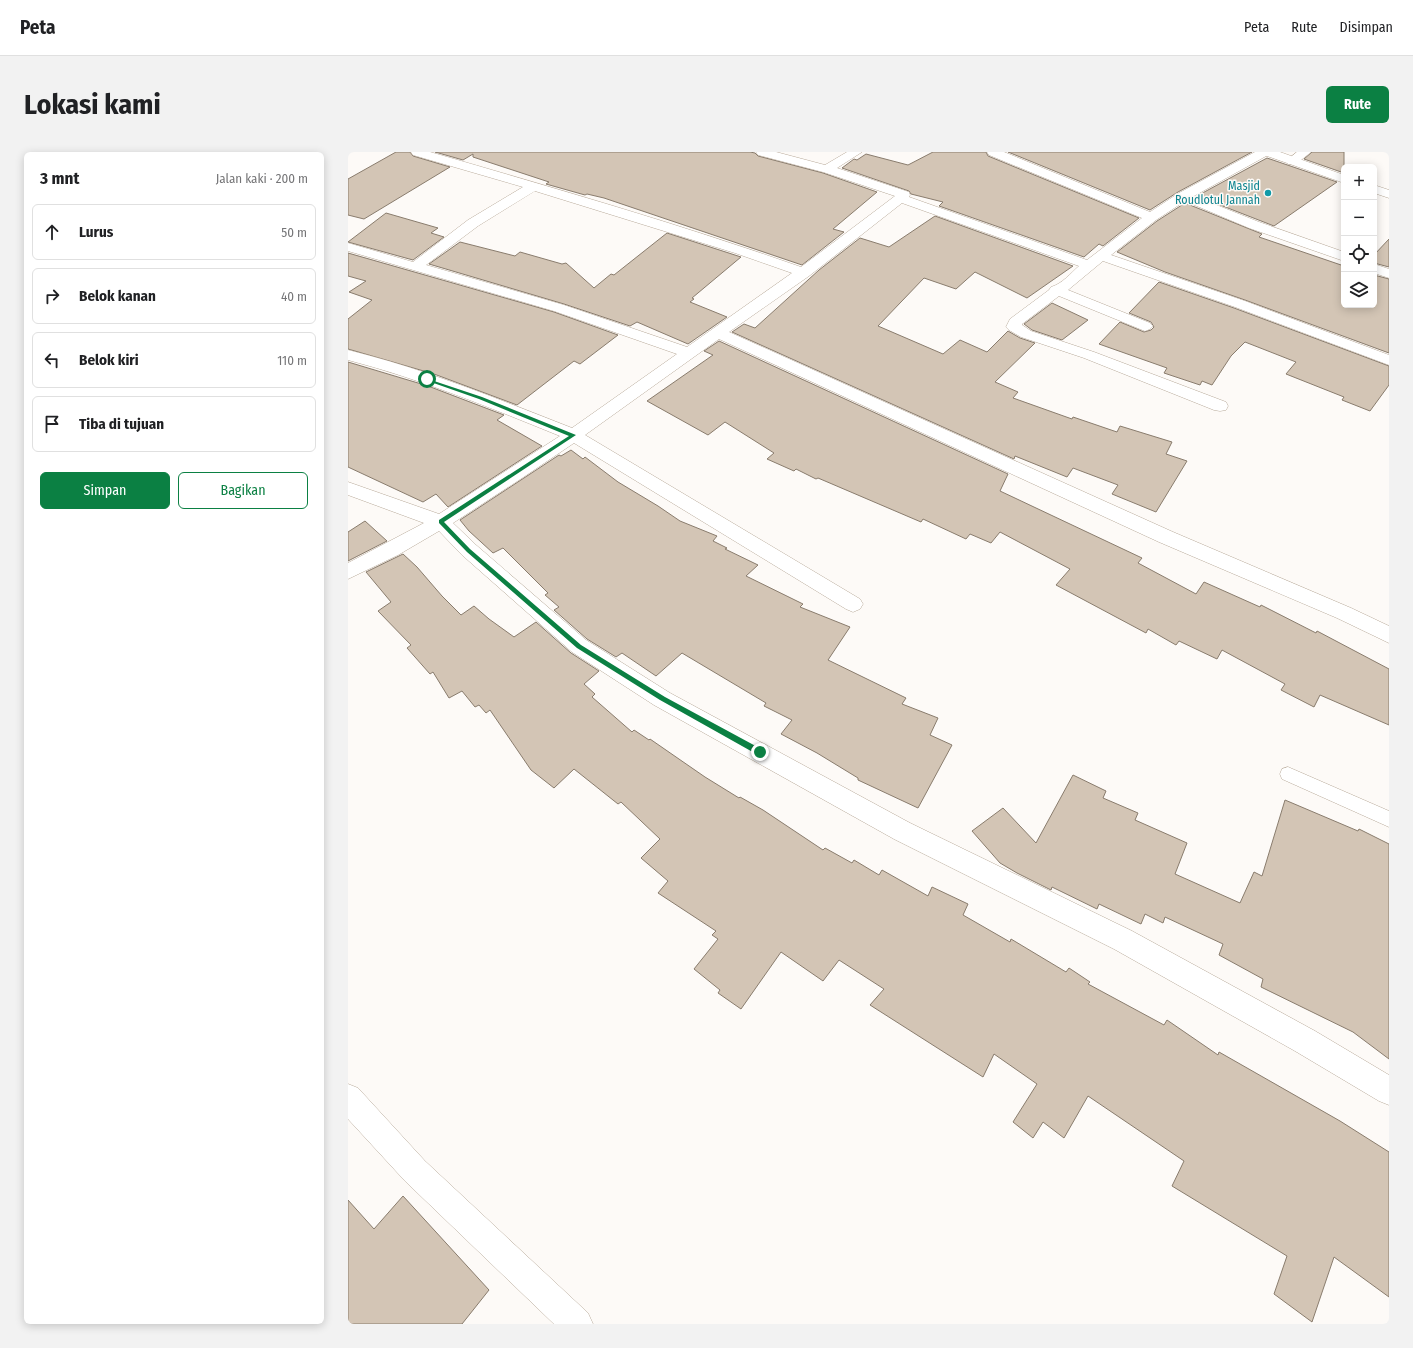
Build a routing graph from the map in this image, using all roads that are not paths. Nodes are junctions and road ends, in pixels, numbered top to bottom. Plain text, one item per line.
1 (417, 152) edge
2 (762, 152) edge
3 (856, 152) edge
4 (994, 152) edge
5 (1264, 152) edge
6 (1268, 152) edge
7 (1305, 152) edge
8 (1292, 160) junction
9 (827, 169) junction
10 (1341, 178) edge
11 (534, 186) junction
12 (1377, 190) edge
13 (1389, 194) edge
14 (1184, 196) junction
15 (900, 198) junction
16 (1152, 217) junction
17 (348, 247) edge
18 (1341, 256) edge
19 (1095, 260) junction
20 (415, 266) junction
21 (1377, 269) edge
22 (804, 273) junction
23 (1389, 274) edge
24 (1056, 290) junction
25 (1145, 326) dead end
26 (720, 333) junction
27 (689, 353) junction
28 (348, 355) edge
29 (1389, 360) edge
30 (1220, 406) dead end
31 (573, 435) junction
32 (348, 488) edge
33 (440, 522) junction
34 (348, 572) edge
35 (853, 604) dead end
36 (1389, 635) edge
37 (1288, 774) dead end
38 (1389, 819) edge
39 (1389, 1091) edge
40 (348, 1098) edge
41 (577, 1324) edge

1 - 11 street
2 - 9 street
3 - 9 street
4 - 16 street
5 - 14 street
6 - 8 street
7 - 8 street
8 - 10 street
9 - 15 street
11 - 20 street
11 - 22 street
12 - 13 street
14 - 16 street
14 - 18 street
15 - 19 street
15 - 22 street
16 - 19 street
17 - 20 street
19 - 24 street
19 - 29 street
20 - 27 street
21 - 23 street
22 - 26 street
24 - 25 street
24 - 30 street
26 - 27 street
26 - 36 street
27 - 31 street
28 - 31 street
31 - 33 street
31 - 35 street
32 - 33 street
33 - 34 street
33 - 39 street
37 - 38 lane
40 - 41 street

